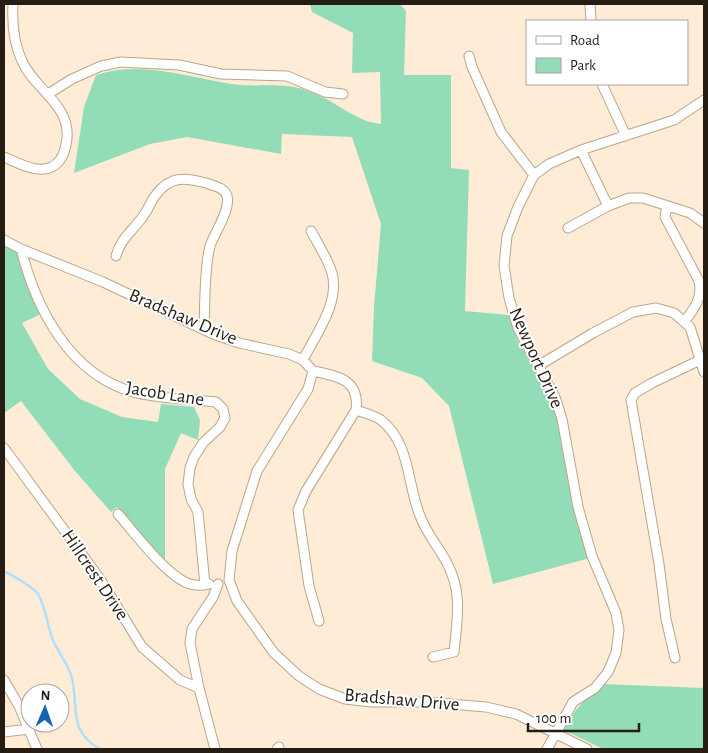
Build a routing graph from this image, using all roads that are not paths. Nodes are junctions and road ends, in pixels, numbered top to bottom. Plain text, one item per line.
1 (13, 4) edge
2 (590, 4) edge
3 (8, 20) edge
4 (591, 20) edge
5 (469, 56) dead end
6 (602, 85) edge
7 (48, 94) junction
8 (343, 94) dead end
9 (704, 100) edge
10 (626, 136) junction
11 (581, 150) junction
12 (4, 157) edge
13 (534, 175) junction
14 (608, 206) junction
15 (667, 206) junction
16 (704, 223) edge
17 (568, 228) dead end
18 (311, 231) dead end
19 (4, 240) edge
20 (21, 249) junction
21 (116, 256) dead end
22 (684, 322) junction
23 (204, 330) junction
24 (303, 360) junction
25 (700, 360) junction
26 (538, 366) junction
27 (313, 371) junction
28 (704, 372) edge
29 (356, 410) junction
30 (4, 448) edge
31 (118, 514) dead end
32 (229, 580) junction
33 (218, 584) junction
34 (205, 585) junction
35 (319, 621) dead end
36 (433, 657) dead end
37 (675, 658) dead end
38 (4, 680) edge
39 (199, 688) junction
40 (20, 708) edge
41 (20, 730) edge
42 (4, 732) edge
43 (31, 733) edge
44 (555, 734) junction
45 (37, 749) edge
46 (215, 749) edge
47 (547, 749) edge
48 (587, 749) edge

1 - 3 street
2 - 4 street
3 - 7 street
5 - 13 street
6 - 10 street
7 - 8 street
7 - 12 street
9 - 10 street
10 - 11 street
11 - 13 street
11 - 14 street
13 - 26 street, Newport Drive
14 - 15 street
14 - 17 street
15 - 16 street
15 - 22 street
18 - 24 street
19 - 20 street, Bradshaw Drive
20 - 23 street, Bradshaw Drive
20 - 34 street, Jacob Lane
21 - 23 street
22 - 25 street
22 - 26 street
23 - 24 street, Bradshaw Drive
24 - 27 street, Bradshaw Drive
25 - 28 street
25 - 37 street
26 - 44 street, Newport Drive
27 - 29 street
27 - 32 street, Bradshaw Drive
29 - 35 street
29 - 36 street
30 - 39 street, Hillcrest Drive
31 - 34 street
32 - 33 street
32 - 44 street, Bradshaw Drive
33 - 34 street
33 - 39 street
38 - 40 street
39 - 46 street
41 - 42 street
43 - 45 street
44 - 47 street, Newport Drive
44 - 48 street, Bradshaw Drive

